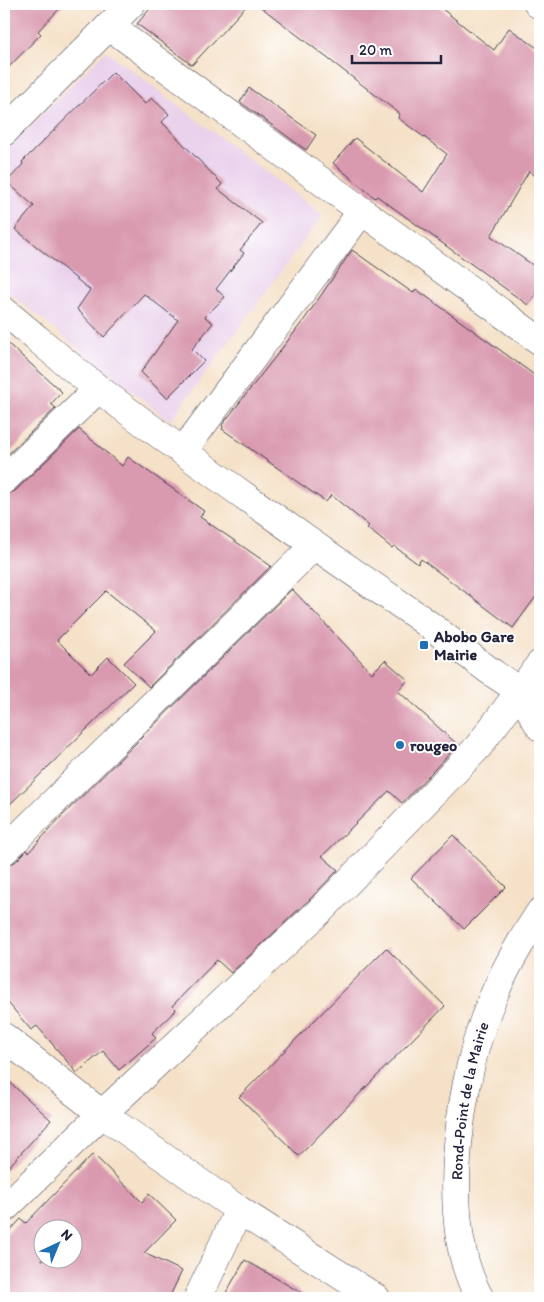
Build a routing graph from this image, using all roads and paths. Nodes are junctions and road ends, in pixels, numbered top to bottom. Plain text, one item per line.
1 (131, 4) edge
2 (109, 26) junction
3 (4, 132) edge
4 (362, 210) junction
5 (4, 311) edge
6 (540, 341) edge
7 (98, 389) junction
8 (183, 451) junction
9 (4, 480) edge
10 (314, 546) junction
11 (540, 664) edge
12 (530, 696) edge
13 (540, 727) edge
14 (4, 851) edge
15 (540, 912) edge
16 (4, 1036) edge
17 (102, 1114) junction
18 (4, 1210) edge
19 (239, 1210) junction
20 (198, 1298) edge
21 (376, 1298) edge
22 (480, 1298) edge

1 - 2 street
2 - 3 street
2 - 4 street
4 - 6 street
4 - 8 street
5 - 7 street
7 - 8 street
7 - 9 street
8 - 10 street
10 - 12 street
10 - 14 street
11 - 12 street
12 - 13 street
12 - 17 street
15 - 22 street, Rond-Point de la Mairie
16 - 17 street
17 - 18 street
17 - 19 street
19 - 20 street
19 - 21 street

